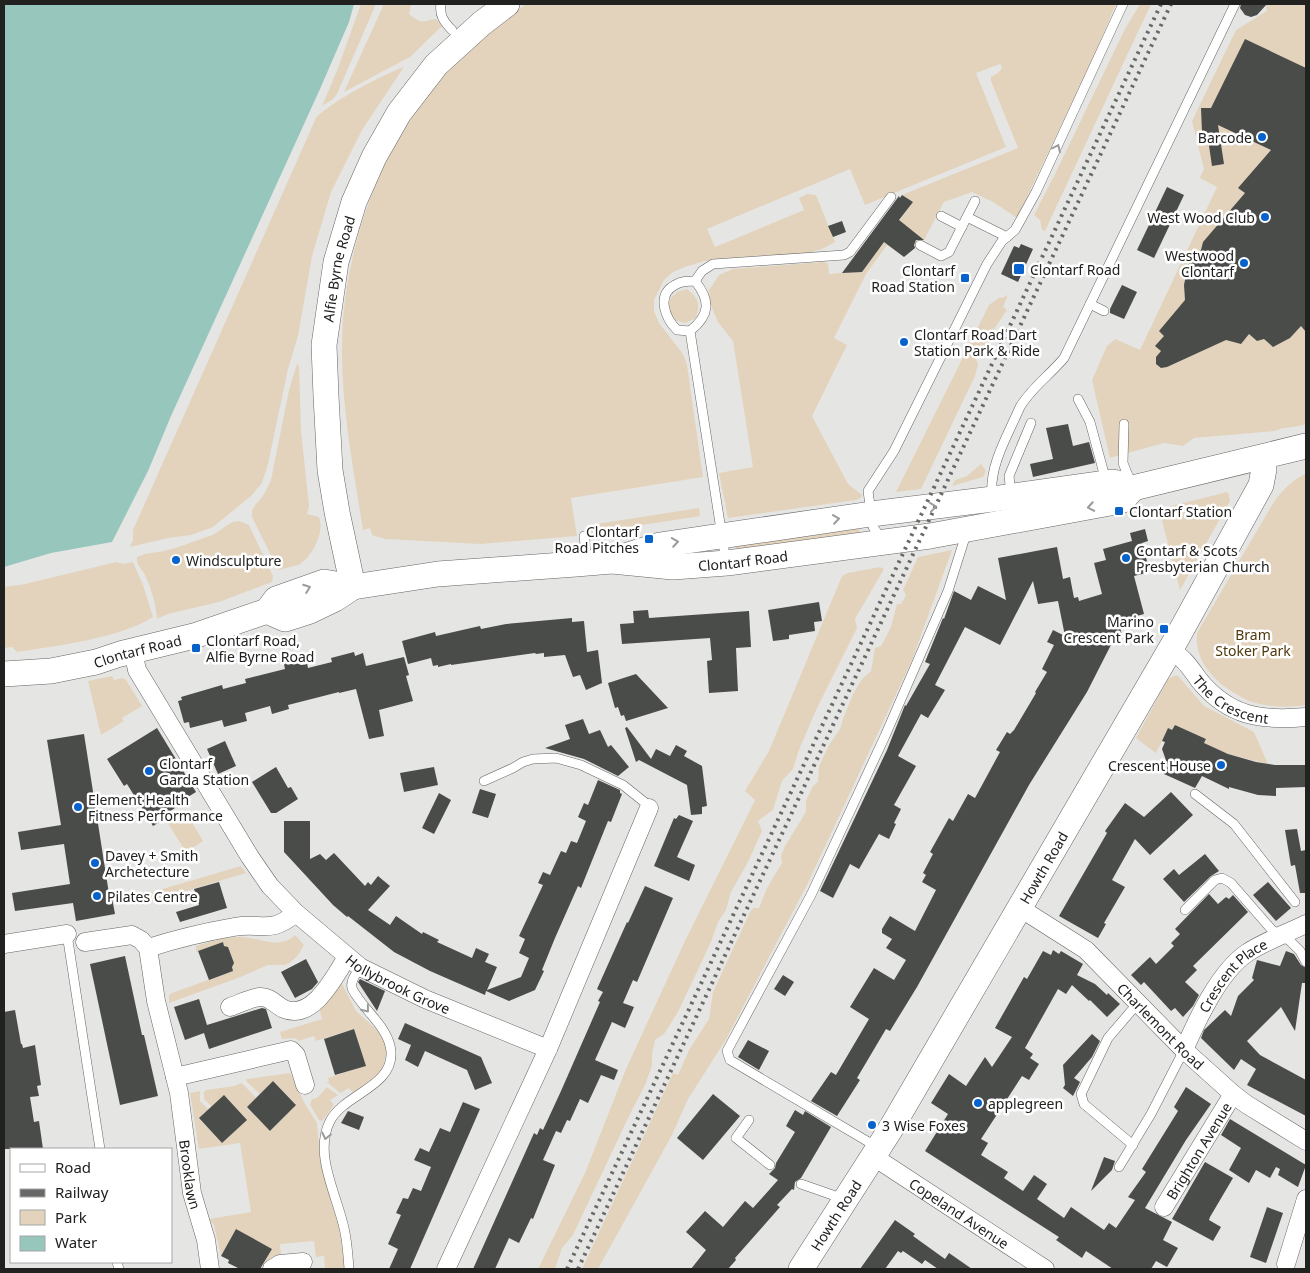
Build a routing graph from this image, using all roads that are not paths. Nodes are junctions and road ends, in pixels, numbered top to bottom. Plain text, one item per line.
1 (440, 4) edge
2 (507, 4) edge
3 (1123, 4) edge
4 (1235, 4) edge
5 (452, 30) dead end
6 (891, 197) dead end
7 (975, 201) dead end
8 (941, 216) dead end
9 (967, 217) junction
10 (962, 227) junction
11 (1007, 237) junction
12 (920, 245) dead end
13 (695, 281) junction
14 (1090, 304) junction
15 (1104, 311) dead end
16 (690, 331) junction
17 (1078, 399) dead end
18 (1031, 423) dead end
19 (1124, 424) dead end
20 (1306, 446) edge
21 (1263, 457) junction
22 (1107, 483) junction
23 (1133, 488) junction
24 (1002, 498) junction
25 (871, 514) junction
26 (968, 530) junction
27 (723, 535) junction
28 (584, 536) dead end
29 (884, 541) junction
30 (600, 562) junction
31 (727, 563) junction
32 (353, 587) junction
33 (1170, 650) junction
34 (133, 651) junction
35 (4, 674) edge
36 (1306, 717) edge
37 (484, 781) dead end
38 (1195, 794) dead end
39 (648, 808) joint
40 (1295, 902) dead end
41 (1020, 908) junction
42 (1185, 910) dead end
43 (296, 913) junction
44 (1306, 924) edge
45 (67, 934) joint
46 (1281, 936) junction
47 (85, 942) dead end
48 (4, 944) edge
49 (148, 948) junction
50 (354, 962) junction
51 (1306, 962) edge
52 (1138, 1002) junction
53 (230, 1007) dead end
54 (548, 1049) junction
55 (1184, 1050) junction
56 (175, 1077) junction
57 (305, 1085) dead end
58 (1233, 1094) junction
59 (749, 1120) dead end
60 (1306, 1141) edge
61 (1133, 1145) junction
62 (100, 1148) edge
63 (877, 1153) junction
64 (770, 1165) dead end
65 (1119, 1168) dead end
66 (801, 1184) dead end
67 (846, 1200) junction
68 (1164, 1207) dead end
69 (1305, 1209) edge
70 (303, 1262) dead end
71 (1286, 1264) dead end
72 (210, 1269) edge
73 (272, 1269) edge
74 (349, 1269) edge
75 (446, 1269) edge
76 (801, 1269) edge
77 (1045, 1269) edge

1 - 5 lane
2 - 32 main road, Alfie Byrne Road
11 -> 3 lane
4 - 14 lane
6 - 13 lane
7 - 9 lane
8 - 10 lane
9 - 10 lane
9 - 11 lane
10 - 12 lane
11 - 25 lane
13 - 16 lane
13 - 16 lane
14 - 15 lane
14 - 24 lane
16 - 27 lane
17 - 22 lane
18 - 24 lane
19 - 23 lane
20 - 21 main road, Clontarf Road
21 - 23 main road, Clontarf Road
21 - 33 main road, Howth Road
22 - 23 main road, Clontarf Road
22 - 24 main road, Clontarf Road
23 -> 26 main road, Clontarf Road
25 -> 24 main road, Clontarf Road
27 -> 25 main road, Clontarf Road
25 - 29 lane
26 - 29 main road, Clontarf Road
26 - 63 lane
30 -> 27 main road, Clontarf Road
27 - 31 lane
28 - 30 lane
29 - 31 main road, Clontarf Road
30 - 31 main road, Clontarf Road
30 - 32 main road, Clontarf Road
32 - 34 main road, Clontarf Road
33 - 36 street, The Crescent
33 - 41 main road, Howth Road
34 - 35 main road, Clontarf Road
34 - 43 street, Hollybrook Grove
37 - 39 lane
38 - 40 lane
39 - 54 street
41 - 52 street, Charlemont Road
41 - 63 main road, Howth Road
42 - 46 lane
43 - 49 street
43 - 50 street, Hollybrook Grove
44 - 46 street, Crescent Place
45 - 48 street
45 - 62 lane
46 - 51 lane
46 - 55 street, Crescent Place
47 - 49 street
49 - 56 street, Brooklawn
50 - 53 street
50 - 54 street, Hollybrook Grove
50 -> 74 lane
52 - 55 street, Charlemont Road
52 - 61 lane
54 - 75 street
55 - 58 street, Charlemont Road
55 - 61 lane
56 - 57 street
56 - 72 street, Brooklawn
58 - 60 street, Charlemont Road
58 - 68 street, Brighton Avenue
59 - 64 lane
61 - 65 lane
63 - 67 main road, Howth Road
63 - 77 street, Copeland Avenue
66 - 67 lane
67 - 76 main road, Howth Road
69 - 71 street
70 - 73 street

